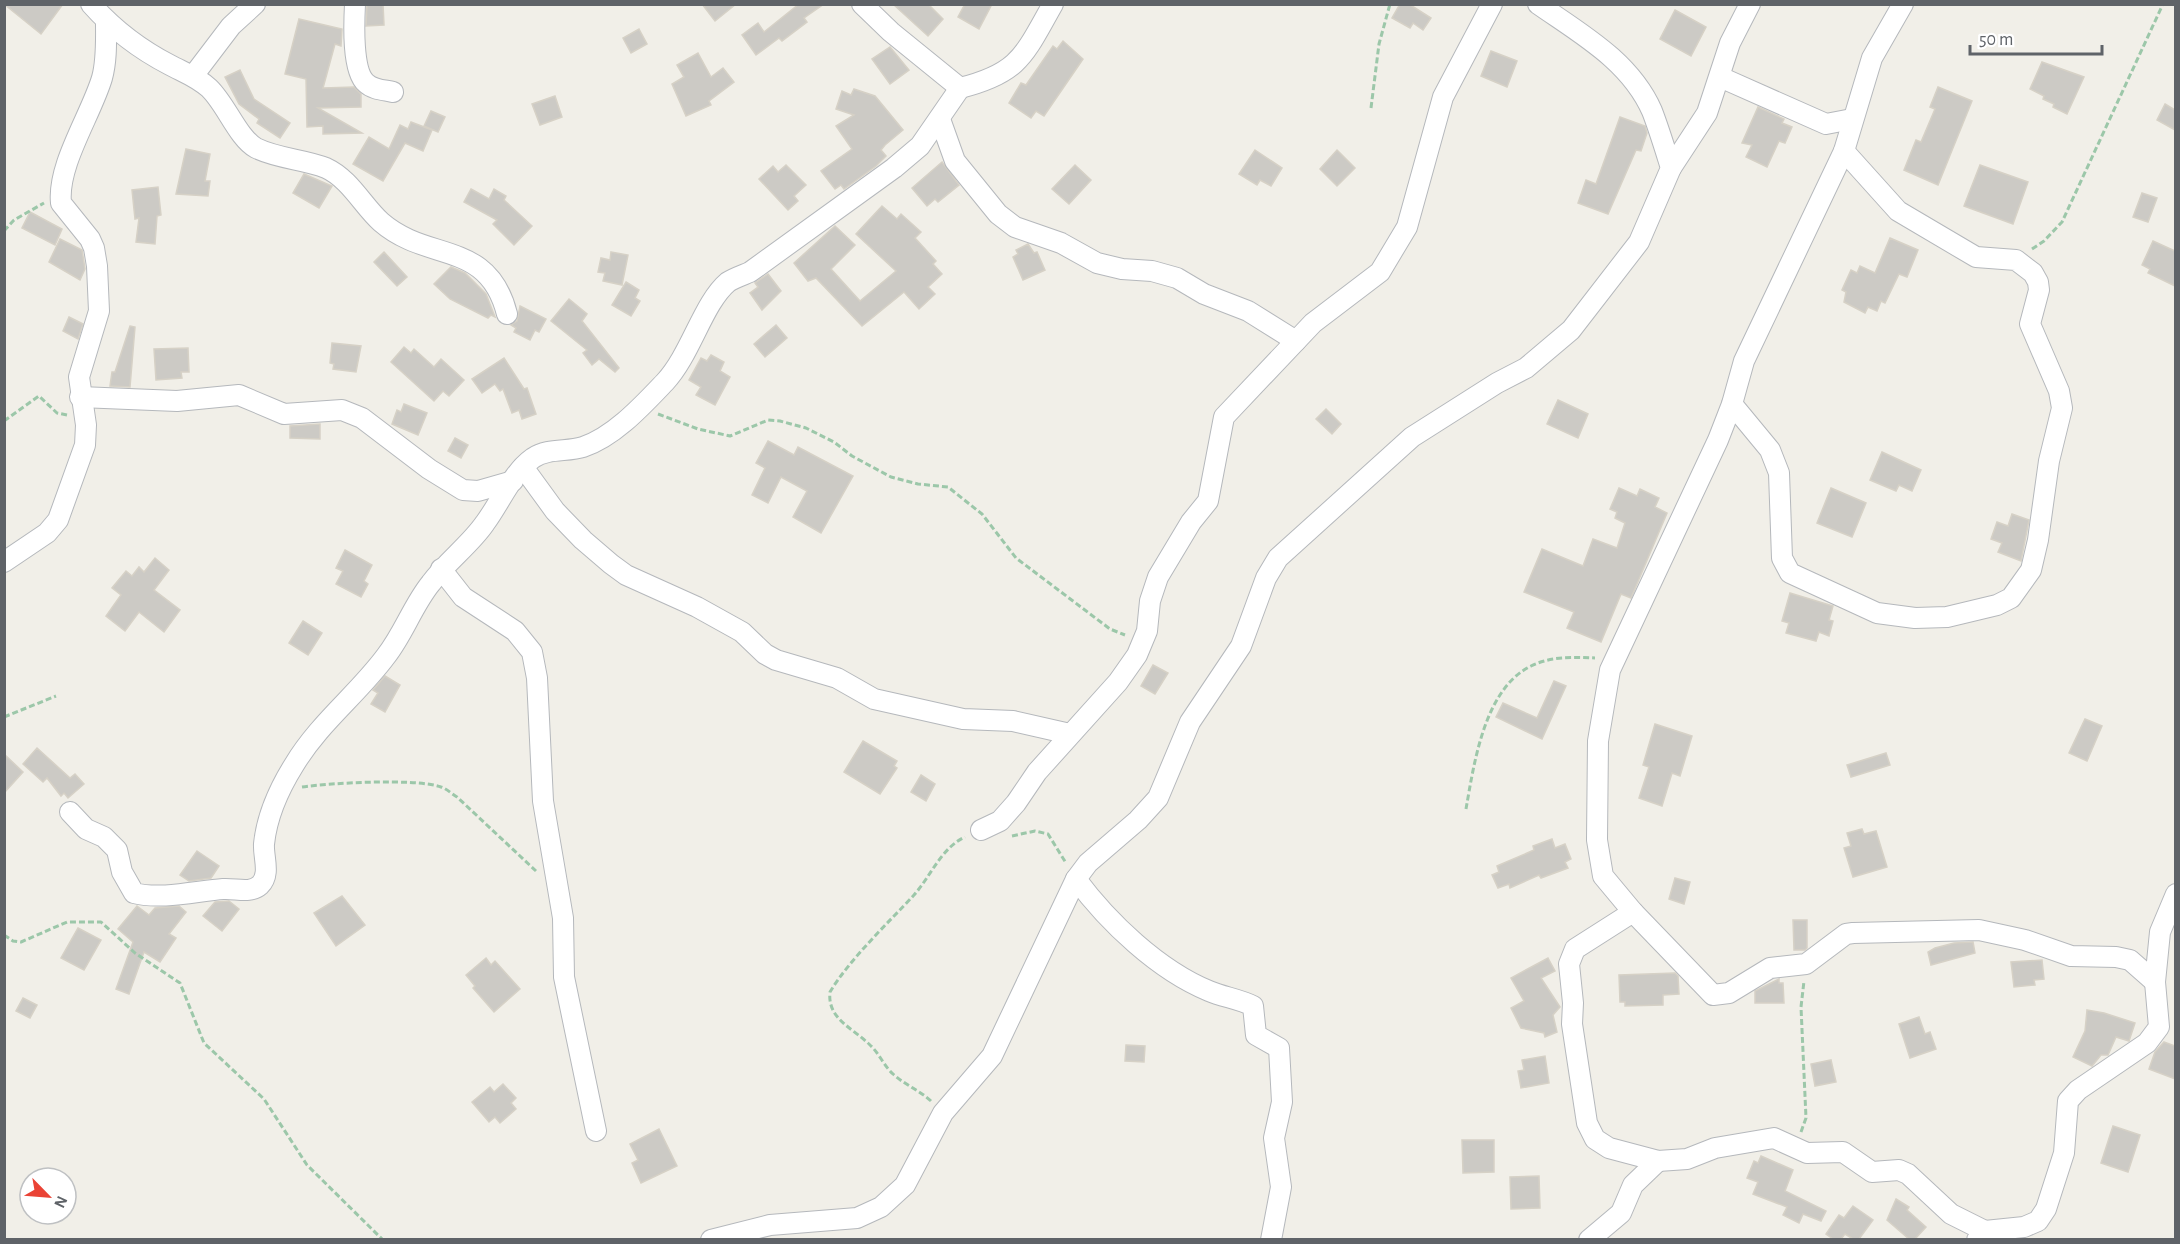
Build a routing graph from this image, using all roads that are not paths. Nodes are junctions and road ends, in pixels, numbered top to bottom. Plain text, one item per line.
1 (91, 4) edge
2 (255, 4) edge
3 (355, 4) edge
4 (862, 4) edge
5 (1053, 4) edge
6 (1492, 4) edge
7 (1538, 4) edge
8 (1750, 4) edge
9 (1903, 4) edge
10 (106, 21) junction
11 (193, 76) junction
12 (1720, 77) junction
13 (960, 88) junction
14 (393, 92) dead end
15 (940, 119) junction
16 (1852, 119) junction
17 (1844, 151) junction
18 (1671, 168) junction
19 (507, 314) dead end
20 (1296, 341) junction
21 (1732, 404) junction
22 (81, 405) junction
23 (518, 474) junction
24 (4, 562) edge
25 (441, 569) junction
26 (1070, 734) junction
27 (69, 812) dead end
28 (981, 830) road end
29 (1076, 879) junction
30 (2175, 894) edge
31 (1633, 912) junction
32 (2155, 982) junction
33 (2167, 1028) edge
34 (596, 1131) dead end
35 (1659, 1161) junction
36 (1981, 1235) edge
37 (711, 1239) edge
38 (1271, 1239) edge
39 (1589, 1239) edge

1 - 10 street
2 - 11 street
3 - 14 street
4 - 13 street
5 - 13 street
6 - 20 street
7 - 18 street
8 - 12 street
9 - 16 street
10 - 11 street
10 - 22 street
11 - 19 street
12 - 16 street
12 - 18 street
13 - 15 street
15 - 20 street
15 - 23 street
16 - 17 street
17 - 21 street
17 - 21 street
18 - 29 street
20 - 26 street
21 - 31 street
22 - 23 street
22 - 24 street
23 - 25 street
23 - 26 street
25 - 27 street
25 - 34 street
26 - 28 street
29 - 37 street
29 - 38 street
30 - 32 street
31 - 32 street
31 - 35 street
32 - 33 street
33 - 36 street
35 - 36 street
35 - 39 street

